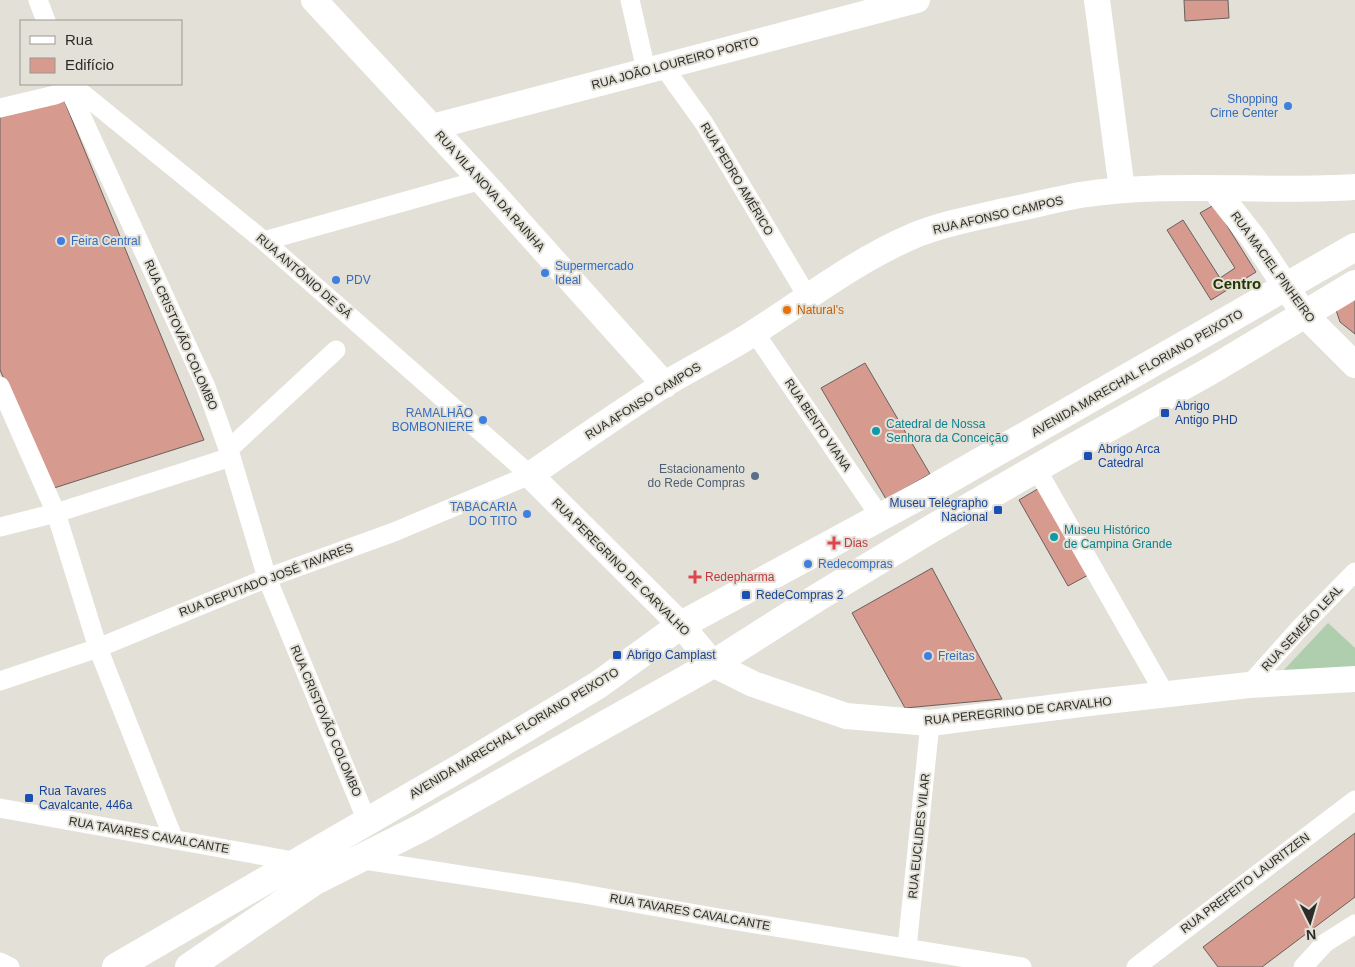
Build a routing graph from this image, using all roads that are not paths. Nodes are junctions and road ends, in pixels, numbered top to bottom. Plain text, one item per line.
1 (38, 0) edge
2 (314, 0) edge
3 (630, 0) edge
4 (917, 0) edge
5 (1097, 0) edge
6 (46, 20) edge
7 (655, 68) junction
8 (70, 86) edge
9 (0, 108) edge
10 (432, 127) junction
11 (481, 180) junction
12 (1214, 188) junction
13 (1355, 188) edge
14 (1122, 190) junction
15 (264, 241) junction
16 (1355, 247) edge
17 (1355, 284) edge
18 (1285, 287) junction
19 (807, 296) junction
20 (1305, 315) junction
21 (755, 333) junction
22 (336, 350) dead end
23 (1355, 365) edge
24 (665, 385) junction
25 (0, 386) edge
26 (229, 454) junction
27 (1036, 468) junction
28 (530, 475) junction
29 (56, 513) junction
30 (881, 518) junction
31 (0, 527) edge
32 (1355, 572) edge
33 (267, 578) junction
34 (681, 625) junction
35 (98, 648) junction
36 (713, 664) junction
37 (1355, 679) edge
38 (0, 680) edge
39 (1249, 685) junction
40 (1165, 694) junction
41 (930, 723) junction
42 (1355, 800) edge
43 (0, 808) edge
44 (367, 820) junction
45 (174, 840) junction
46 (357, 859) junction
47 (306, 872) junction
48 (1355, 924) edge
49 (908, 948) junction
50 (0, 962) edge
51 (10, 967) edge
52 (116, 967) edge
53 (145, 967) edge
54 (189, 967) edge
55 (1022, 967) edge
56 (1136, 967) edge
57 (1304, 967) edge

1 - 6 street
2 - 10 street, RUA VILA NOVA DA RAINHA
3 - 7 street
4 - 7 street, RUA JOÃO LOUREIRO PORTO
5 - 14 street
7 - 10 street, RUA JOÃO LOUREIRO PORTO
7 - 19 street, RUA PEDRO AMÉRICO
8 - 9 street
8 - 15 street, RUA ANTÔNIO DE SÁ
8 - 26 street, RUA CRISTOVÃO COLOMBO
10 - 11 street, RUA VILA NOVA DA RAINHA
11 - 15 street
11 - 24 street, RUA VILA NOVA DA RAINHA
12 - 13 street, RUA AFONSO CAMPOS
12 - 14 street, RUA AFONSO CAMPOS
12 - 18 street, RUA MACIEL PINHEIRO
14 - 19 street, RUA AFONSO CAMPOS
15 - 28 street, RUA ANTÔNIO DE SÁ
16 - 18 main road, AVENIDA MARECHAL FLORIANO PEIXOTO
17 - 20 main road, AVENIDA MARECHAL FLORIANO PEIXOTO
18 - 20 street, RUA MACIEL PINHEIRO
18 - 30 main road, AVENIDA MARECHAL FLORIANO PEIXOTO
19 - 21 street, RUA AFONSO CAMPOS
20 - 23 street, RUA MACIEL PINHEIRO
20 - 27 main road, AVENIDA MARECHAL FLORIANO PEIXOTO
21 - 24 street, RUA AFONSO CAMPOS
21 - 30 street, RUA BENTO VIANA
22 - 26 street
24 - 28 street, RUA AFONSO CAMPOS
25 - 29 street
26 - 29 street
26 - 33 street, RUA CRISTOVÃO COLOMBO
27 - 36 main road, AVENIDA MARECHAL FLORIANO PEIXOTO
27 - 40 street
28 - 33 street, RUA DEPUTADO JOSÉ TAVARES
28 - 34 street, RUA PEREGRINO DE CARVALHO
29 - 31 street
29 - 35 street
30 - 34 main road, AVENIDA MARECHAL FLORIANO PEIXOTO
32 - 39 street, RUA SEMEÃO LEAL
33 - 35 street, RUA DEPUTADO JOSÉ TAVARES
33 - 44 street, RUA CRISTOVÃO COLOMBO
34 - 36 street, RUA PEREGRINO DE CARVALHO
34 - 44 main road, AVENIDA MARECHAL FLORIANO PEIXOTO
35 - 38 street, RUA DEPUTADO JOSÉ TAVARES
35 - 45 street
36 - 41 street, RUA PEREGRINO DE CARVALHO
36 - 46 main road, AVENIDA MARECHAL FLORIANO PEIXOTO
37 - 39 street, RUA PEREGRINO DE CARVALHO
39 - 40 street, RUA PEREGRINO DE CARVALHO
40 - 41 street, RUA PEREGRINO DE CARVALHO
41 - 49 street, RUA EUCLIDES VILAR
42 - 56 street, RUA PREFEITO LAURITZEN
43 - 45 street, RUA TAVARES CAVALCANTE
44 - 47 main road, AVENIDA MARECHAL FLORIANO PEIXOTO
45 - 47 street, RUA TAVARES CAVALCANTE
46 - 47 main road, AVENIDA MARECHAL FLORIANO PEIXOTO
46 - 49 street, RUA TAVARES CAVALCANTE
47 - 52 main road, AVENIDA MARECHAL FLORIANO PEIXOTO
47 - 53 main road
47 - 54 main road, AVENIDA MARECHAL FLORIANO PEIXOTO
48 - 57 street
49 - 55 street, RUA TAVARES CAVALCANTE
50 - 51 street

